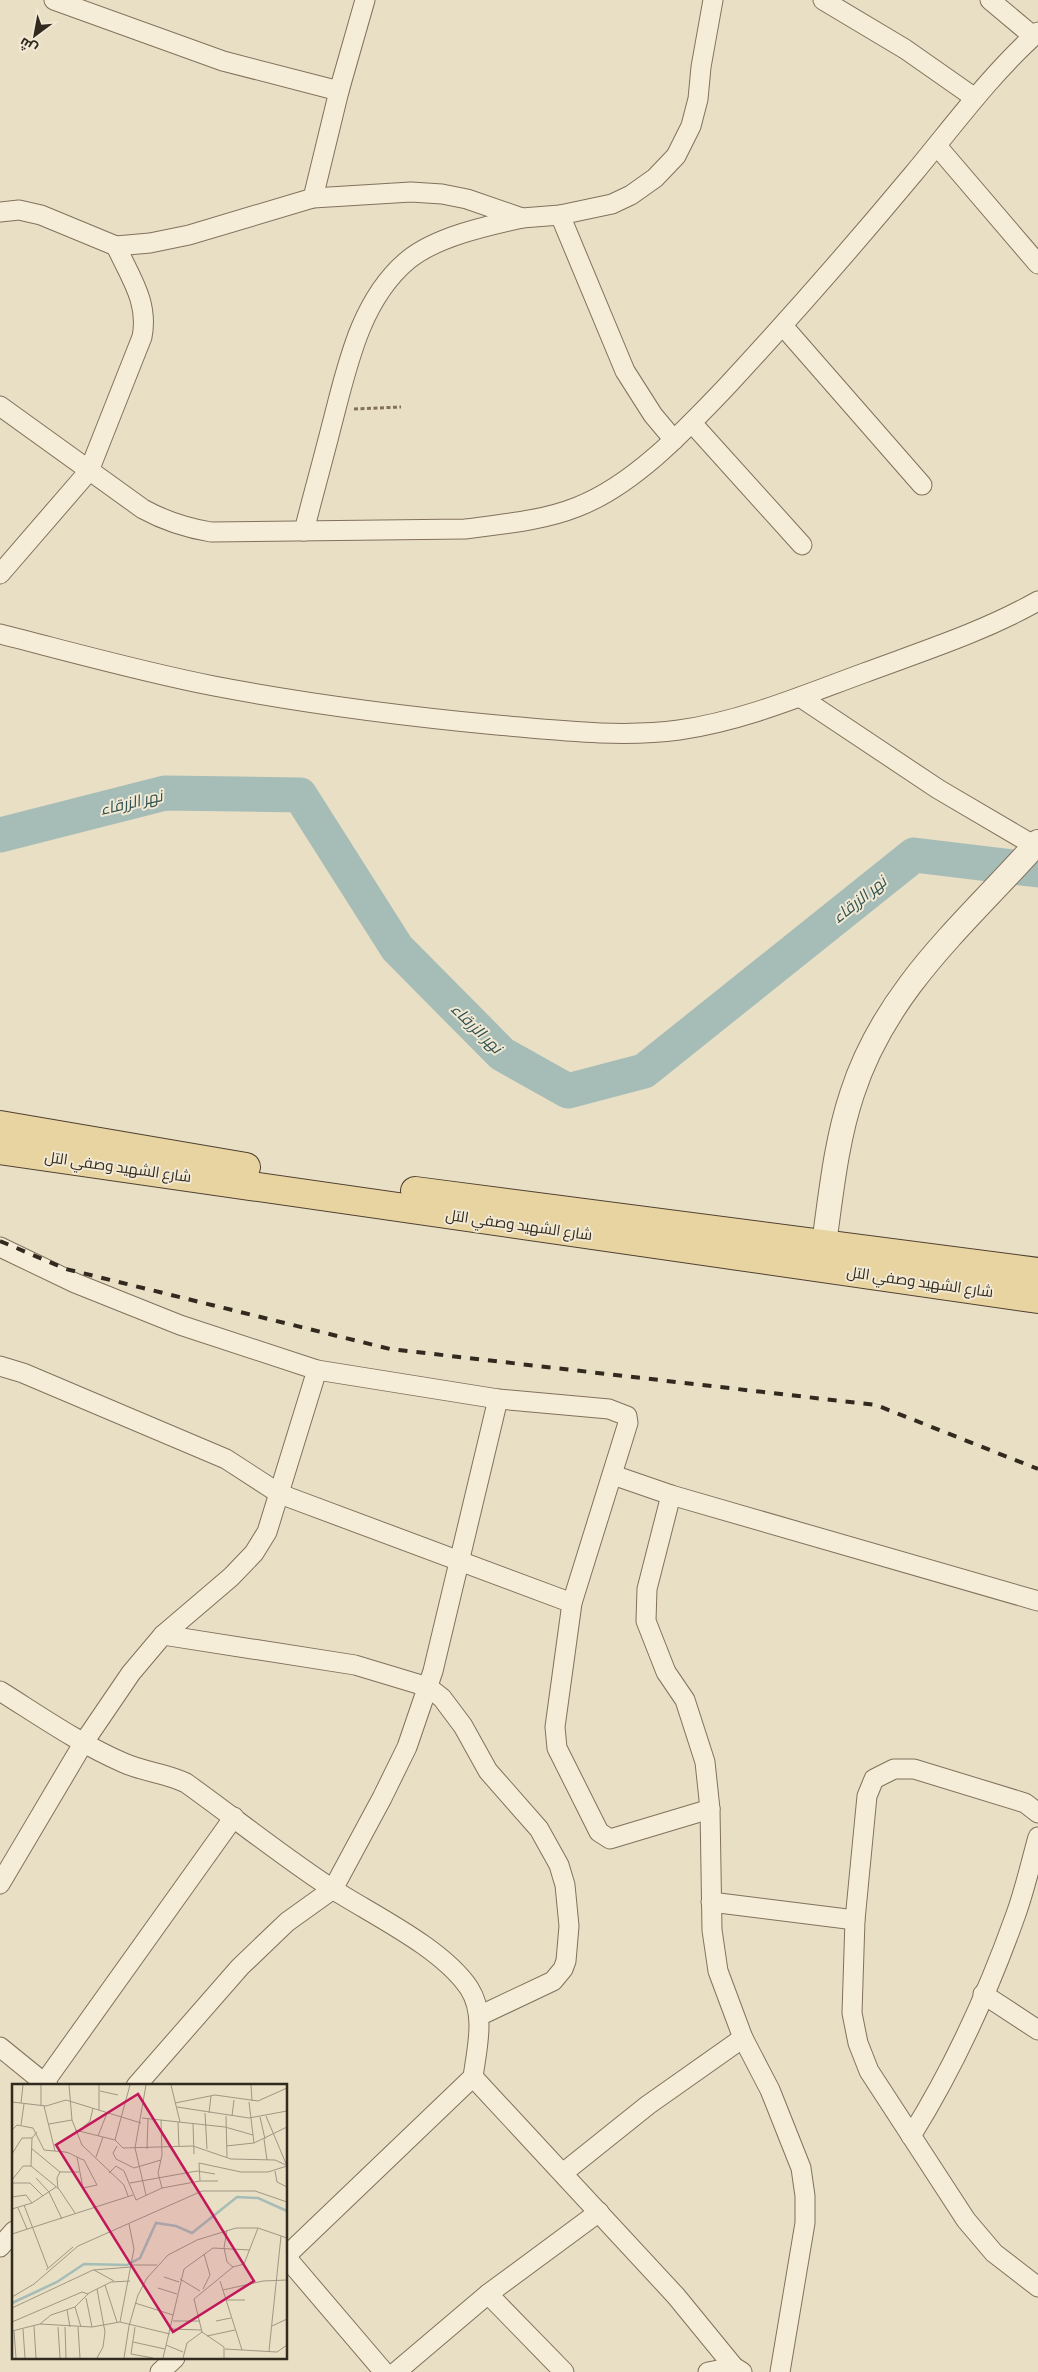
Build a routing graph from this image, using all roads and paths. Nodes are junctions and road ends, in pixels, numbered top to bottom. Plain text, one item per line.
1 (54, 0) edge
2 (365, 0) edge
3 (713, 0) edge
4 (823, 0) edge
5 (990, 0) edge
6 (1036, 34) edge
7 (339, 90) junction
8 (975, 98) junction
9 (936, 146) junction
10 (313, 198) junction
11 (0, 212) edge
12 (560, 215) junction
13 (522, 218) junction
14 (116, 246) junction
15 (1038, 264) edge
16 (783, 326) junction
17 (0, 406) edge
18 (401, 407) dead end
19 (336, 410) junction
20 (692, 422) junction
21 (674, 440) junction
22 (88, 471) junction
23 (922, 484) dead end
24 (304, 531) junction
25 (802, 545) dead end
26 (0, 574) edge
27 (1038, 601) edge
28 (0, 634) edge
29 (800, 697) junction
30 (1037, 844) edge
31 (0, 1125) edge
32 (0, 1150) edge
33 (824, 1244) junction
34 (0, 1247) edge
35 (1038, 1272) edge
36 (1038, 1299) edge
37 (0, 1366) edge
38 (317, 1370) junction
39 (498, 1399) junction
40 (613, 1475) junction
41 (280, 1494) junction
42 (671, 1495) junction
43 (460, 1560) junction
44 (1038, 1601) edge
45 (572, 1603) junction
46 (163, 1635) junction
47 (428, 1687) junction
48 (0, 1691) edge
49 (84, 1742) junction
50 (710, 1809) junction
51 (1038, 1813) edge
52 (234, 1818) junction
53 (1038, 1837) edge
54 (0, 1884) edge
55 (333, 1890) junction
56 (711, 1902) junction
57 (856, 1920) junction
58 (983, 1994) junction
59 (479, 2016) junction
60 (1038, 2030) edge
61 (743, 2038) junction
62 (0, 2047) edge
63 (473, 2077) junction
64 (46, 2084) edge
65 (138, 2084) edge
66 (911, 2136) junction
67 (563, 2173) junction
68 (599, 2212) junction
69 (12, 2233) edge
70 (0, 2247) edge
71 (288, 2255) edge
72 (288, 2259) edge
73 (1038, 2287) edge
74 (488, 2294) junction
75 (173, 2360) edge
76 (738, 2369) edge
77 (160, 2372) edge
78 (384, 2372) edge
79 (396, 2372) edge
80 (564, 2372) edge
81 (708, 2372) edge
82 (780, 2372) edge

1 - 7 street
2 - 7 street
3 - 12 street
4 - 8 street
5 - 6 street
6 - 8 street
7 - 10 street
8 - 9 street
9 - 15 street
9 - 16 street
10 - 13 street
10 - 14 street
11 - 14 street
12 - 13 street
12 - 21 street
13 - 19 street
14 - 22 street
16 - 20 street
16 - 23 street
17 - 22 street
18 - 19 path
19 - 24 street
20 - 21 street
20 - 25 street
21 - 24 street
22 - 24 street
22 - 26 street
27 - 29 street
28 - 29 street
29 - 30 street
30 - 33 street
31 - 33 main road, شارع الشهيد وصفي التل
32 - 36 main road, شارع الشهيد وصفي التل
33 - 35 main road, شارع الشهيد وصفي التل
34 - 38 street
37 - 41 street
38 - 39 street
38 - 41 street
39 - 40 street
39 - 43 street
40 - 42 street
40 - 45 street
41 - 43 street
41 - 46 street
42 - 44 street
42 - 50 street
43 - 45 street
43 - 47 street
45 - 50 street
46 - 47 street
46 - 49 street
47 - 55 street
47 - 59 street
48 - 49 street
49 - 52 street
49 - 54 street
50 - 56 street
51 - 57 street
52 - 55 street
52 - 64 street
53 - 58 street
55 - 59 street
55 - 65 street
56 - 57 street
56 - 61 street
57 - 66 street
58 - 60 street
58 - 66 street
59 - 63 street
61 - 67 street
61 - 82 street
62 - 64 street
63 - 67 street
63 - 71 street
66 - 73 street
67 - 68 street
68 - 74 street
68 - 76 street
69 - 70 street
72 - 78 street
74 - 79 street
74 - 80 street
75 - 77 street
76 - 81 street

